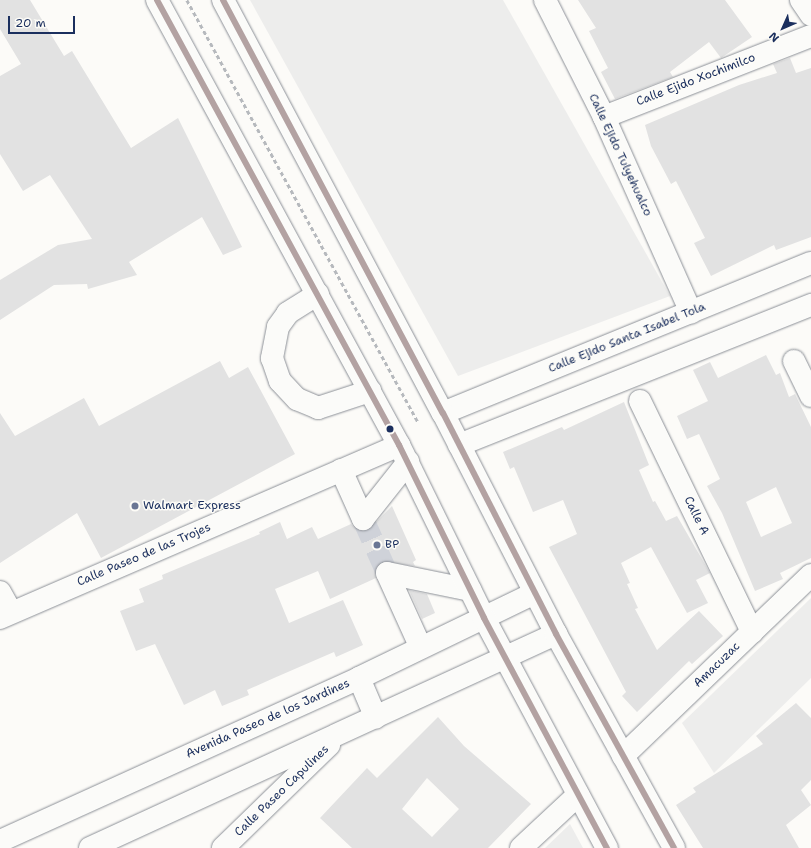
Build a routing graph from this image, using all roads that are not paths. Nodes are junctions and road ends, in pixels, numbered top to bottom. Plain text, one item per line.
1 (157, 0) edge
2 (223, 0) edge
3 (545, 0) edge
4 (801, 0) edge
5 (811, 15) edge
6 (811, 36) edge
7 (604, 117) junction
8 (811, 263) edge
9 (318, 294) junction
10 (811, 305) edge
11 (691, 312) junction
12 (794, 361) dead end
13 (370, 391) junction
14 (811, 396) edge
15 (640, 401) dead end
16 (443, 413) junction
17 (459, 445) junction
18 (400, 447) junction
19 (341, 470) junction
20 (811, 575) edge
21 (470, 590) junction
22 (0, 592) edge
23 (535, 593) junction
24 (6, 615) edge
25 (484, 618) junction
26 (752, 632) junction
27 (556, 634) junction
28 (421, 648) junction
29 (505, 658) junction
30 (359, 678) junction
31 (376, 718) junction
32 (340, 735) junction
33 (623, 756) junction
34 (578, 794) junction
35 (0, 841) edge
36 (90, 848) edge
37 (224, 848) edge
38 (521, 848) edge
39 (607, 848) edge
40 (674, 848) edge

1 - 9 street
2 - 16 street
3 - 7 street, Calle Ejido Tulyehualco
4 - 5 street
6 - 7 street, Calle Ejido Xochimilco
7 - 11 street, Calle Ejido Tulyehualco
8 - 11 street, Calle Ejido Santa Isabel Tola
9 - 13 street
9 - 13 street
10 - 17 street
11 - 16 street, Calle Ejido Santa Isabel Tola
12 - 14 street
13 - 18 street
15 - 26 street, Calle A
16 - 17 street
17 - 23 street
18 - 19 street, Calle Paseo de las Trojes
18 - 19 street
18 - 21 street
19 - 24 street, Calle Paseo de las Trojes
20 - 26 street, Amacuzac
21 - 25 street
21 - 28 street
22 - 24 street
23 - 25 street, Avenida Paseo de los Jardines
23 - 27 street
25 - 28 street, Avenida Paseo de los Jardines
25 - 29 street
26 - 33 street, Amacuzac
27 - 29 street
27 - 33 street
28 - 30 street, Avenida Paseo de los Jardines
29 - 31 street
29 - 34 street
30 - 31 street
30 - 35 street, Avenida Paseo de los Jardines
31 - 32 street
32 - 36 street
32 - 37 street, Calle Paseo Capulines
33 - 40 street
34 - 38 street
34 - 39 street

